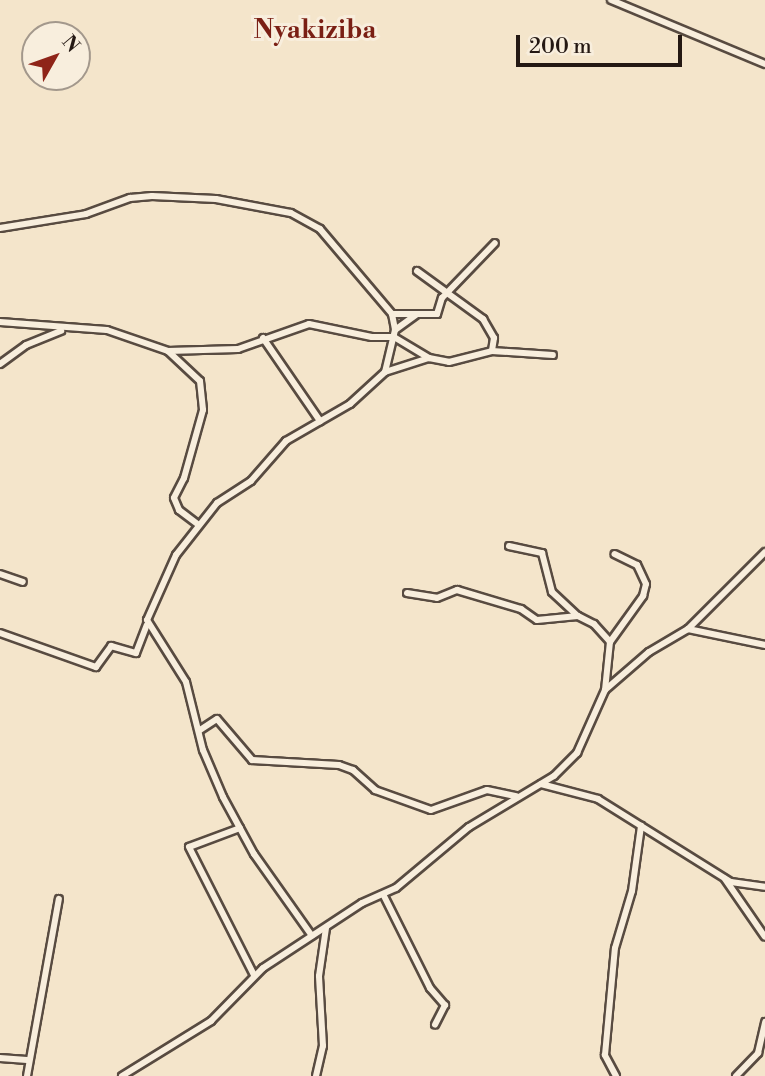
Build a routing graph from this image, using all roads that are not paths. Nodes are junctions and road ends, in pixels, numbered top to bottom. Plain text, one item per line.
1 (611, 0) edge
2 (765, 64) edge
3 (0, 228) edge
4 (495, 243) dead end
5 (417, 271) dead end
6 (448, 293) junction
7 (392, 314) junction
8 (416, 316) junction
9 (0, 322) edge
10 (66, 329) junction
11 (395, 334) junction
12 (263, 338) junction
13 (167, 351) junction
14 (492, 351) junction
15 (553, 355) dead end
16 (429, 358) junction
17 (0, 364) edge
18 (385, 372) junction
19 (320, 422) junction
20 (200, 526) junction
21 (509, 546) dead end
22 (765, 552) edge
23 (614, 554) dead end
24 (0, 574) edge
25 (23, 582) dead end
26 (407, 593) dead end
27 (578, 617) junction
28 (147, 625) junction
29 (688, 629) junction
30 (0, 634) edge
31 (610, 642) junction
32 (765, 645) edge
33 (605, 690) junction
34 (200, 730) junction
35 (541, 784) junction
36 (516, 796) junction
37 (640, 826) junction
38 (240, 828) junction
39 (725, 879) junction
40 (765, 887) edge
41 (384, 896) junction
42 (59, 899) dead end
43 (326, 928) junction
44 (312, 936) junction
45 (765, 937) edge
46 (254, 975) junction
47 (765, 1022) edge
48 (435, 1025) dead end
49 (0, 1058) edge
50 (27, 1060) junction
51 (27, 1076) edge
52 (122, 1076) edge
53 (316, 1076) edge
54 (616, 1076) edge
55 (736, 1076) edge

1 - 2 street
3 - 7 street
4 - 6 street
5 - 6 street
6 - 8 street
6 - 14 street
7 - 8 street
7 - 11 street
8 - 11 street
9 - 10 street
10 - 13 street
10 - 17 street
11 - 12 street
11 - 16 street
11 - 18 street
12 - 13 street
12 - 19 street
13 - 20 street
14 - 15 street
14 - 16 street
16 - 18 street
18 - 19 street
19 - 20 street
20 - 28 street
21 - 27 street
22 - 29 street
23 - 31 street
24 - 25 street
26 - 27 street
27 - 31 street
28 - 30 street
28 - 34 street
29 - 32 street
29 - 33 street
31 - 33 street
33 - 35 street
34 - 36 street
34 - 38 street
35 - 36 street
35 - 37 street
36 - 41 street
37 - 39 street
37 - 54 street
38 - 44 street
38 - 46 street
39 - 40 street
39 - 45 street
41 - 43 street
41 - 48 street
42 - 50 street
43 - 44 street
43 - 53 street
44 - 46 street
46 - 52 street
47 - 55 street
49 - 50 street
50 - 51 street

